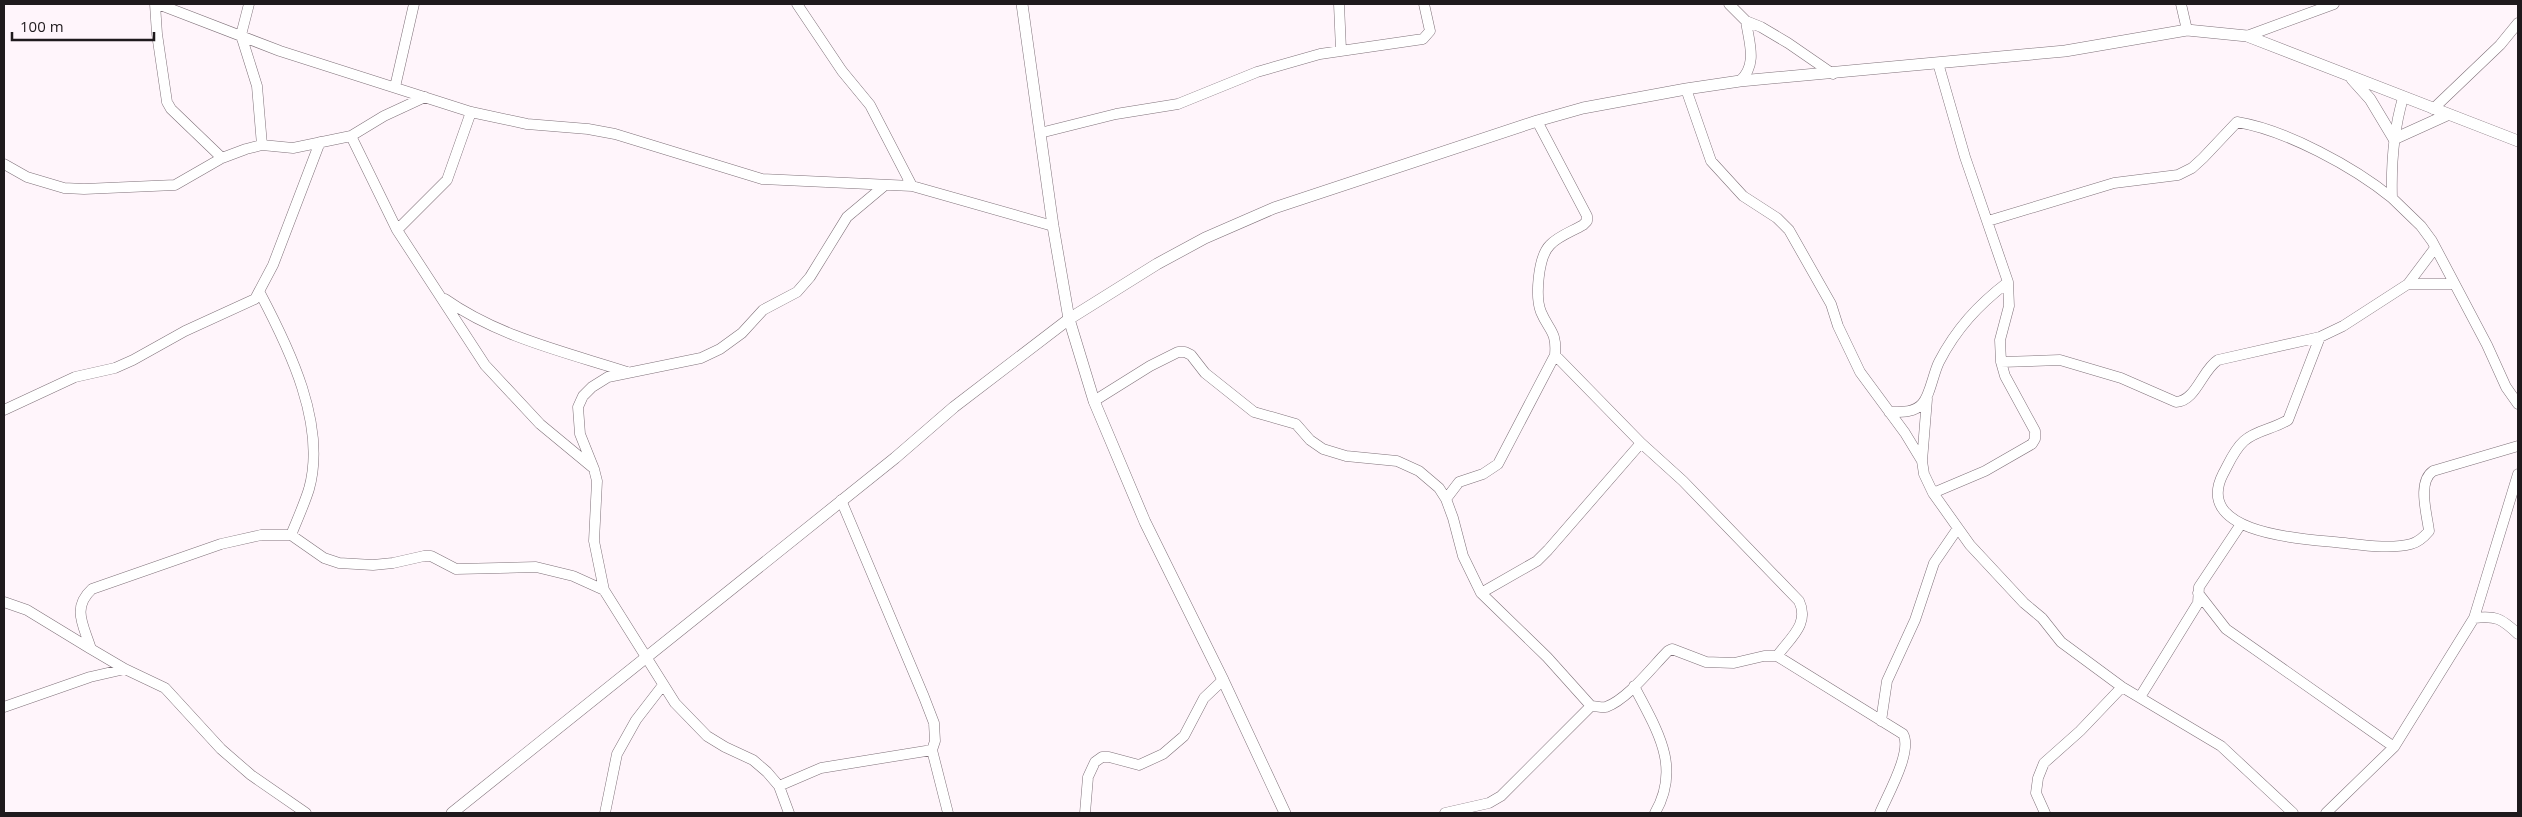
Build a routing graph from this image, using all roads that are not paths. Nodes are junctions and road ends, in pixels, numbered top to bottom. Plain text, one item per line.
1 (156, 4) edge
2 (249, 4) edge
3 (414, 4) edge
4 (797, 4) edge
5 (1022, 4) edge
6 (1340, 4) edge
7 (1424, 4) edge
8 (1729, 4) edge
9 (2181, 4) edge
10 (2334, 4) edge
11 (1746, 21) junction
12 (2518, 23) edge
13 (2187, 30) junction
14 (241, 35) junction
15 (2248, 36) junction
16 (1341, 50) junction
17 (1938, 63) junction
18 (1833, 74) junction
19 (2351, 78) junction
20 (1740, 81) junction
21 (395, 87) junction
22 (1686, 88) junction
23 (424, 98) junction
24 (2403, 98) junction
25 (2433, 109) junction
26 (471, 112) junction
27 (2447, 115) junction
28 (1537, 121) junction
29 (1040, 133) junction
30 (351, 136) junction
31 (2394, 139) junction
32 (320, 142) junction
33 (2517, 142) edge
34 (262, 145) junction
35 (222, 158) junction
36 (4, 164) edge
37 (884, 186) junction
38 (912, 186) junction
39 (2392, 198) junction
40 (1988, 221) junction
41 (1053, 226) junction
42 (397, 230) junction
43 (2435, 248) junction
44 (2008, 282) junction
45 (2408, 284) junction
46 (2454, 284) junction
47 (260, 293) junction
48 (440, 295) junction
49 (1069, 319) junction
50 (2320, 337) junction
51 (1556, 355) junction
52 (2001, 362) junction
53 (627, 372) junction
54 (1927, 399) junction
55 (1094, 401) junction
56 (2518, 404) edge
57 (4, 410) edge
58 (1889, 412) junction
59 (1642, 443) junction
60 (2518, 446) edge
61 (1922, 461) junction
62 (594, 469) junction
63 (2518, 474) edge
64 (1934, 493) junction
65 (1446, 499) junction
66 (841, 500) junction
67 (2241, 524) junction
68 (1958, 528) junction
69 (291, 535) junction
70 (604, 590) junction
71 (1481, 593) junction
72 (2198, 593) junction
73 (4, 602) edge
74 (2474, 618) junction
75 (2518, 634) edge
76 (91, 649) junction
77 (1776, 656) junction
78 (646, 657) junction
79 (125, 669) junction
80 (1224, 680) junction
81 (664, 684) junction
82 (1634, 686) junction
83 (2122, 687) junction
84 (2140, 697) junction
85 (1591, 706) junction
86 (4, 707) edge
87 (1881, 721) junction
88 (2394, 747) junction
89 (932, 750) junction
90 (779, 786) junction
91 (306, 813) edge
92 (452, 813) edge
93 (605, 813) edge
94 (789, 813) edge
95 (948, 813) edge
96 (1085, 813) edge
97 (1285, 813) edge
98 (1445, 813) edge
99 (1655, 813) edge
100 (1880, 813) edge
101 (2046, 813) edge
102 (2293, 813) edge
103 (2326, 813) edge

1 - 14 street
1 - 35 street
2 - 14 street
3 - 21 street
4 - 38 street
5 - 29 street
6 - 16 street
7 - 16 street
8 - 11 street
9 - 13 street
10 - 15 street
11 - 18 street
11 - 20 street
12 - 25 street
13 - 15 street
13 - 17 street
14 - 21 street
14 - 34 street
15 - 19 street
16 - 29 street
17 - 18 street
17 - 40 street
18 - 20 street
19 - 24 street
19 - 31 street
20 - 22 street
21 - 23 street
22 - 28 street
22 - 58 street
23 - 26 street
23 - 30 street
24 - 25 street
24 - 31 street
25 - 27 street
26 - 37 street
26 - 42 street
27 - 31 street
27 - 33 street
28 - 49 street
28 - 51 street
29 - 41 street
30 - 32 street
30 - 42 street
31 - 39 street
32 - 34 street
32 - 47 street
34 - 35 street
35 - 36 street
37 - 38 street
37 - 53 street
38 - 41 street
39 - 40 street
39 - 43 street
40 - 44 street
41 - 49 street
42 - 48 street
43 - 45 street
43 - 46 street
44 - 52 street
44 - 54 street
45 - 46 street
45 - 50 street
46 - 56 street
47 - 57 street
47 - 69 street
48 - 53 street
48 - 62 street
49 - 55 street
49 - 66 street
50 - 52 street
50 - 67 street
51 - 59 street
51 - 65 street
52 - 64 street
53 - 62 street
54 - 58 street
54 - 61 street
55 - 65 street
55 - 80 street
58 - 61 street
59 - 71 street
59 - 77 street
60 - 67 street
61 - 64 street
62 - 70 street
63 - 74 street
64 - 68 street
65 - 71 street
66 - 78 street
66 - 89 street
67 - 72 street
68 - 83 street
68 - 87 street
69 - 70 street
69 - 76 street
70 - 78 street
71 - 85 street
72 - 84 street
72 - 88 street
73 - 76 street
74 - 75 street
74 - 88 street
76 - 79 street
77 - 82 street
77 - 87 street
78 - 81 street
78 - 92 street
79 - 86 street
79 - 91 street
80 - 96 street
80 - 97 street
81 - 90 street
81 - 93 street
82 - 85 street
82 - 99 street
83 - 84 street
83 - 101 street
84 - 102 street
85 - 98 street
87 - 100 street
88 - 103 street
89 - 90 street
89 - 95 street
90 - 94 street

